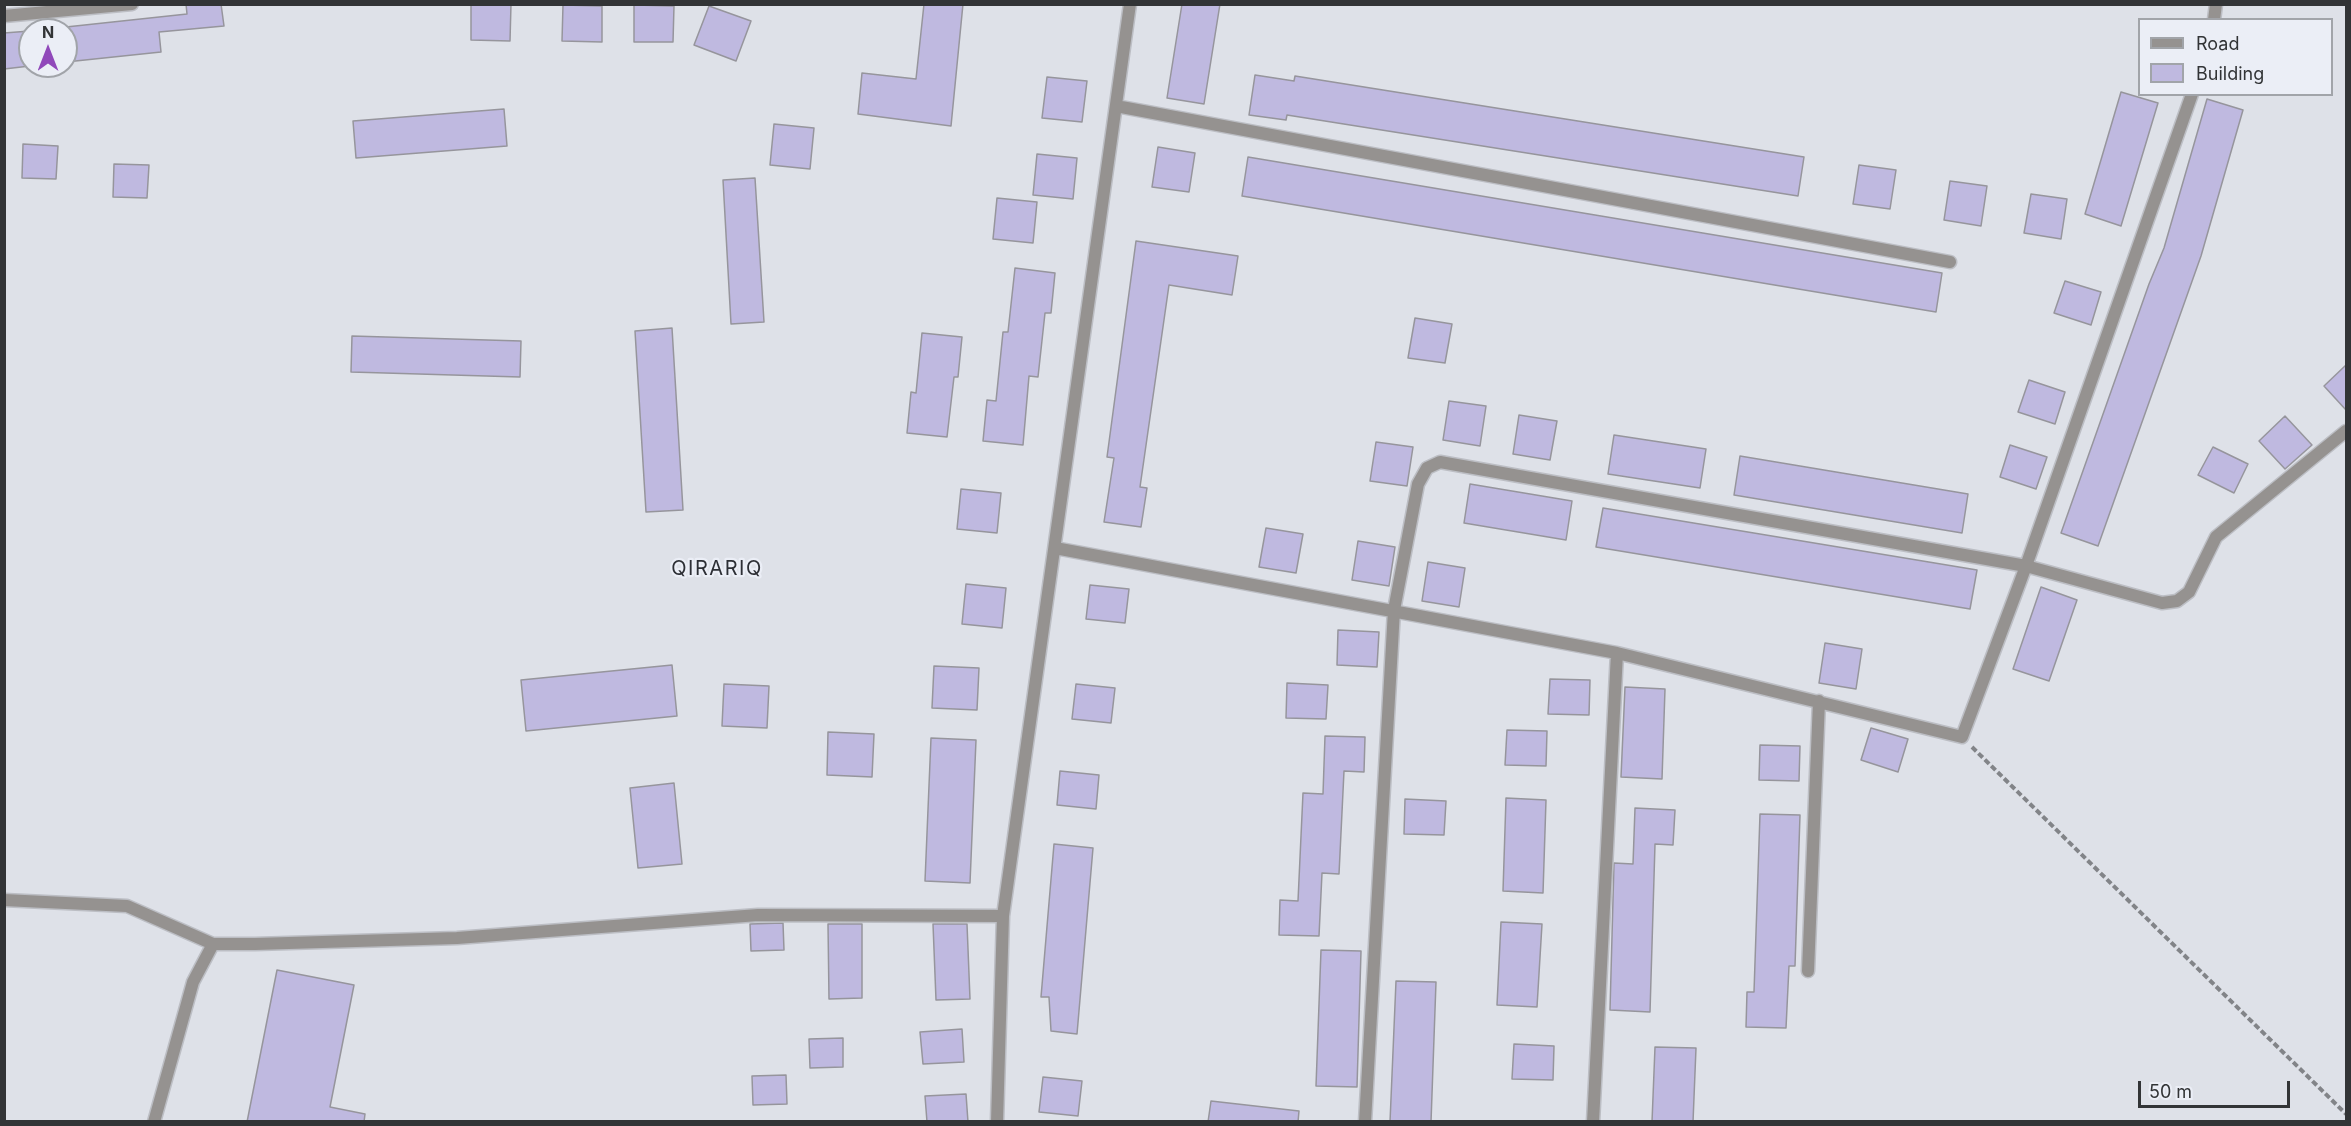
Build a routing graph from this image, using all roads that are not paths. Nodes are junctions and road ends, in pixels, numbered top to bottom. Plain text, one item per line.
1 (132, 4) edge
2 (1130, 4) edge
3 (4, 16) edge
4 (2191, 96) edge
5 (1116, 106) junction
6 (1950, 262) dead end
7 (2346, 431) edge
8 (1054, 548) junction
9 (2026, 566) junction
10 (1394, 610) junction
11 (1617, 652) junction
12 (1819, 701) junction
13 (4, 900) edge
14 (1003, 916) junction
15 (213, 944) junction
16 (1808, 971) dead end
17 (154, 1122) edge
18 (998, 1122) edge
19 (1365, 1122) edge
20 (1593, 1122) edge

1 - 3 street
2 - 5 street
4 - 9 street
5 - 6 street
5 - 8 street
7 - 9 street
8 - 10 street
8 - 14 street
9 - 10 street
9 - 12 street
10 - 11 street
10 - 19 street
11 - 12 street
11 - 20 street
12 - 16 street
13 - 15 street
14 - 15 street
14 - 18 street
15 - 17 street

